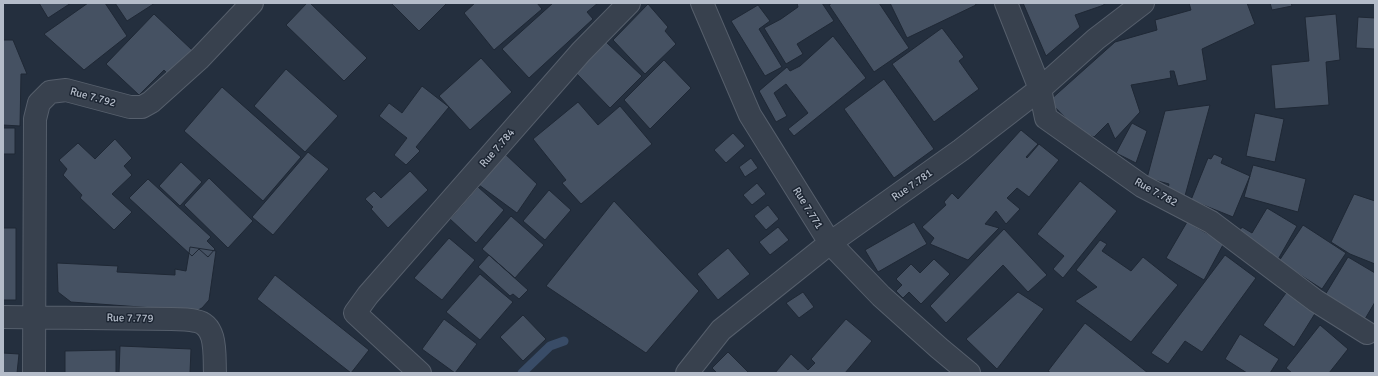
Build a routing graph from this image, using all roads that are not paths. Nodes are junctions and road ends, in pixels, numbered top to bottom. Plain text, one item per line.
1 (252, 3) edge
2 (629, 3) edge
3 (702, 3) edge
4 (1006, 3) edge
5 (1143, 3) edge
6 (1040, 89) junction
7 (830, 243) junction
8 (3, 317) edge
9 (35, 317) junction
10 (1368, 333) dead end
11 (34, 373) edge
12 (215, 373) edge
13 (420, 373) edge
14 (687, 373) edge
15 (969, 373) edge

1 - 9 street, Rue 7.792
2 - 13 street, Rue 7.784
3 - 7 street, Rue 7.771
4 - 6 street, Rue 7.782
5 - 6 street, Rue 7.781
6 - 7 street, Rue 7.781
6 - 10 street, Rue 7.782
7 - 14 street, Rue 7.781
7 - 15 street, Rue 7.771
8 - 9 street, Rue 7.779
9 - 11 street
9 - 12 street, Rue 7.779

